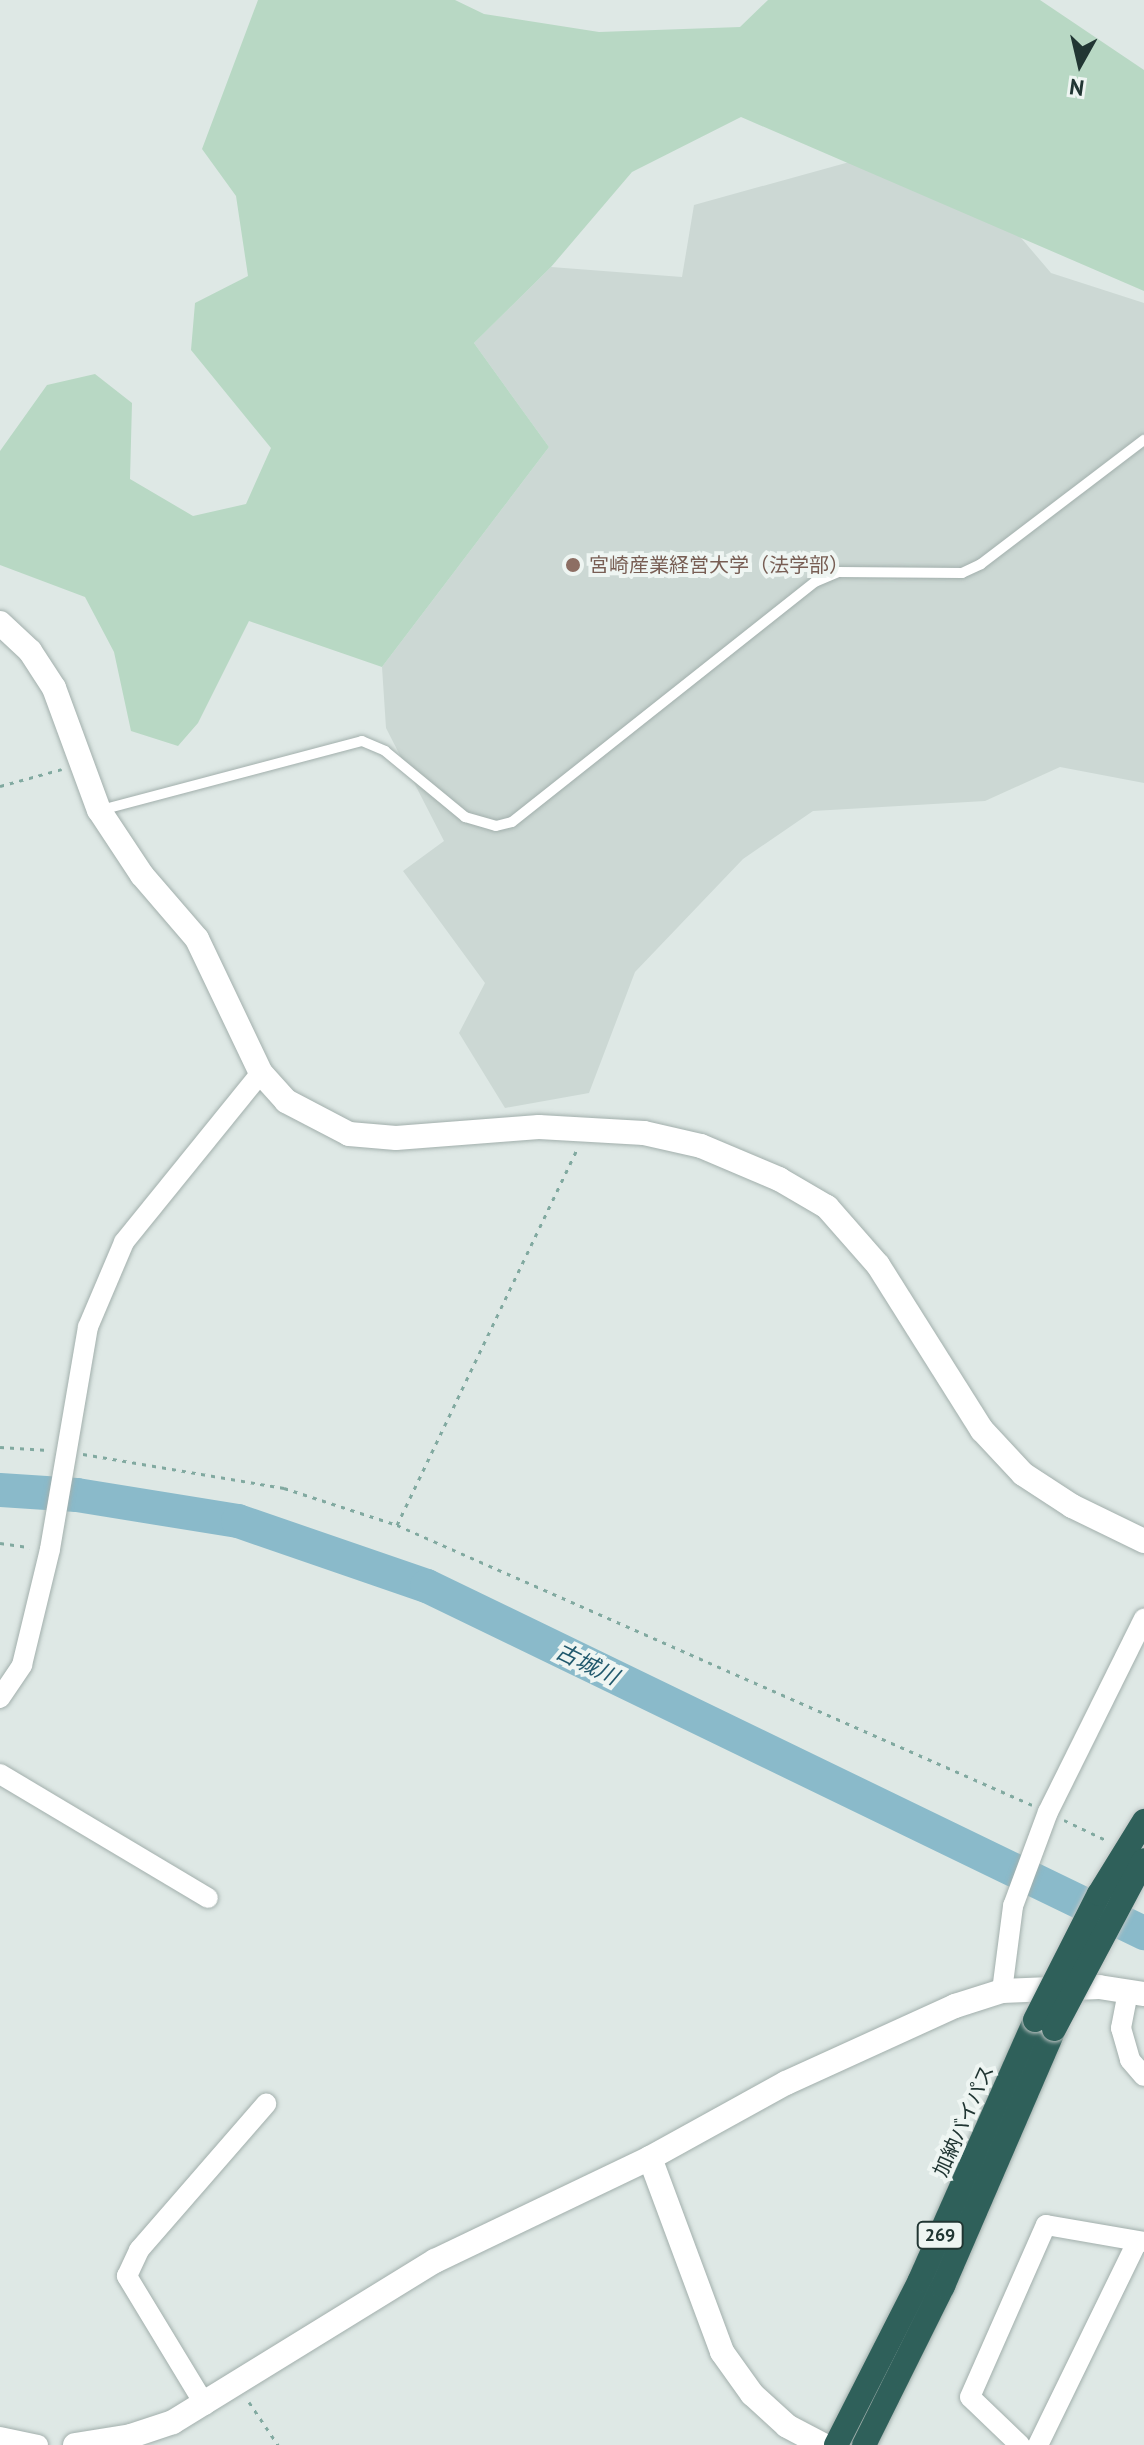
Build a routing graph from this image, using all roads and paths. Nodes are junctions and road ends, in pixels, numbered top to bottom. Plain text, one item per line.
1 (1144, 440) edge
2 (0, 623) edge
3 (80, 765) junction
4 (0, 786) edge
5 (99, 810) junction
6 (261, 1073) junction
7 (587, 1126) junction
8 (0, 1447) edge
9 (62, 1457) junction
10 (397, 1525) junction
11 (1144, 1541) edge
12 (0, 1543) edge
13 (51, 1543) junction
14 (1144, 1619) edge
15 (0, 1698) edge
16 (0, 1774) edge
17 (1045, 1821) junction
18 (1144, 1821) edge
19 (1117, 1845) dead end
20 (1144, 1860) edge
21 (208, 1898) dead end
22 (1002, 1991) junction
23 (1136, 1993) edge
24 (1044, 2025) junction
25 (1144, 2076) edge
26 (266, 2104) dead end
27 (650, 2158) junction
28 (1141, 2242) edge
29 (238, 2385) junction
30 (205, 2405) junction
31 (0, 2437) edge
32 (38, 2445) edge
33 (75, 2445) edge
34 (278, 2445) edge
35 (823, 2445) edge
36 (836, 2445) edge
37 (864, 2445) edge
38 (1020, 2445) edge
39 (1038, 2445) edge

1 - 5 lane
2 - 3 street
3 - 4 path
3 - 5 street
5 - 6 street
6 - 7 street
6 - 9 street
7 - 10 path
7 - 11 street
8 - 9 path
9 - 10 path
9 - 13 street
10 - 17 path
12 - 13 path
13 - 15 street
14 - 17 street
16 - 21 street
17 - 19 path
17 - 22 street
18 - 24 highway, 加納バイパス / 269, bridge
20 - 24 highway, 加納バイパス / 269, bridge
22 - 23 street
22 - 27 street
23 - 25 street
24 - 36 highway, 加納バイパス / 269
24 - 37 highway, 加納バイパス / 269
26 - 30 street
27 - 29 street
27 - 35 street
28 - 38 street
28 - 39 street
29 - 30 street
29 - 34 path
30 - 33 street
31 - 32 street

